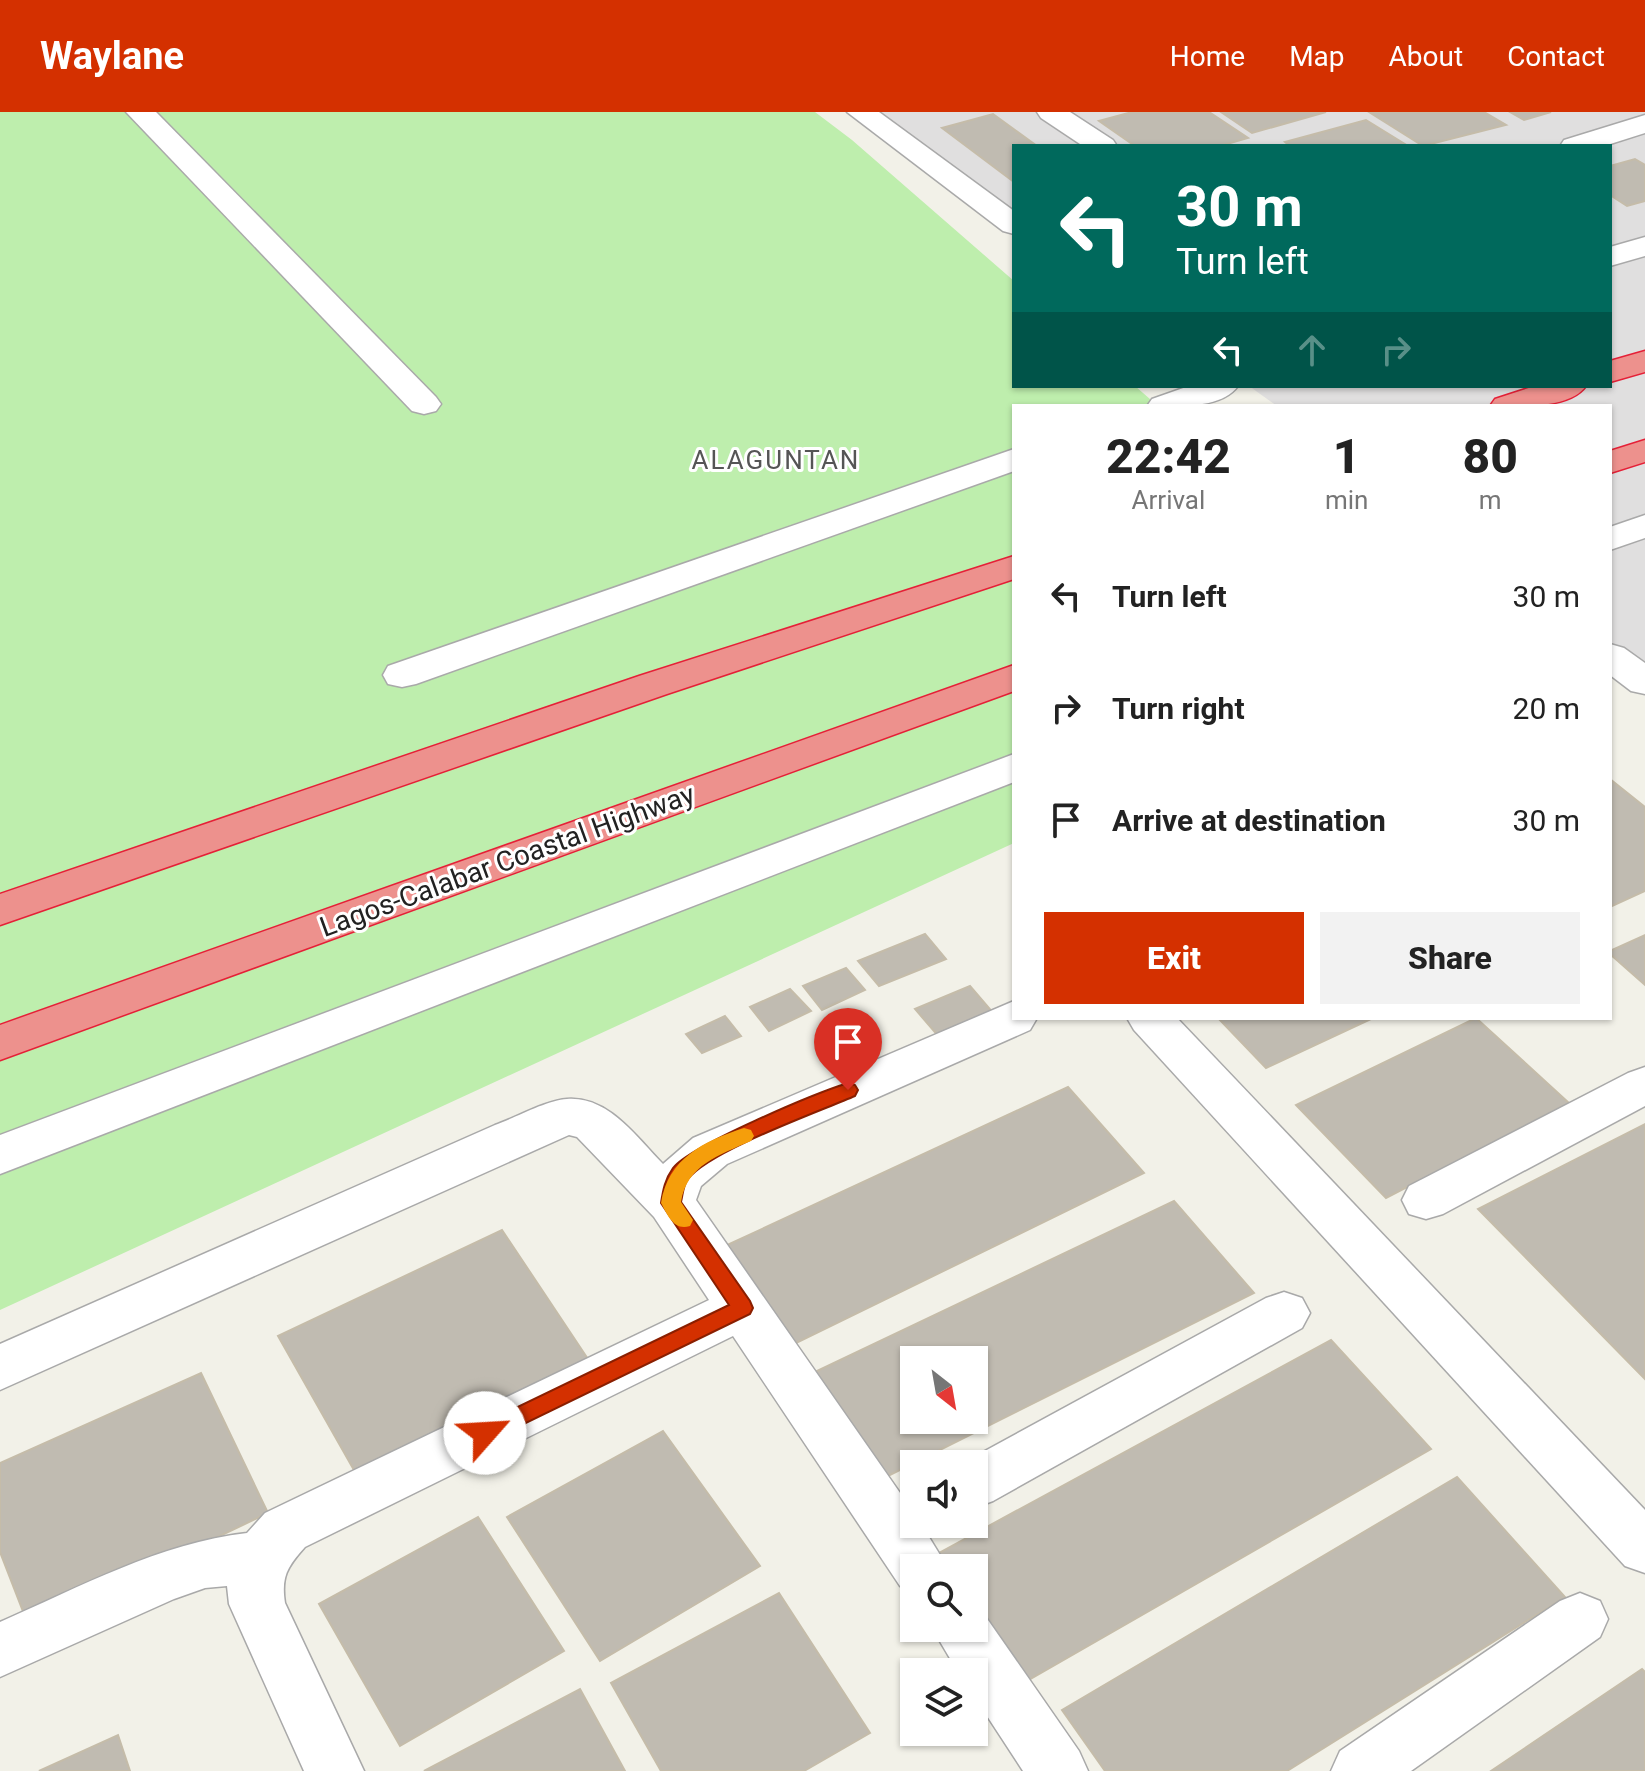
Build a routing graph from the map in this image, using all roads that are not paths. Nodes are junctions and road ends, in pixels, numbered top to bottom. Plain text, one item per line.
1 (140, 112) edge
2 (861, 112) edge
3 (1051, 112) edge
4 (1645, 124) edge
5 (1100, 144) edge
6 (1580, 144) edge
7 (1012, 224) edge
8 (1645, 246) edge
9 (1612, 256) edge
10 (1645, 361) edge
11 (1612, 371) edge
12 (1215, 388) edge
13 (1563, 388) edge
14 (424, 404) dead end
15 (1170, 404) edge
16 (1513, 404) edge
17 (1645, 450) edge
18 (1012, 460) edge
19 (1612, 462) edge
20 (1645, 526) edge
21 (1612, 538) edge
22 (1012, 568) edge
23 (1612, 657) edge
24 (402, 675) dead end
25 (1012, 678) edge
26 (1645, 682) edge
27 (1012, 768) edge
28 (0, 910) edge
29 (1012, 1019) edge
30 (1152, 1020) edge
31 (0, 1043) edge
32 (1645, 1085) edge
33 (0, 1155) edge
34 (1426, 1200) dead end
35 (671, 1203) junction
36 (742, 1308) junction
37 (1284, 1313) dead end
38 (0, 1368) edge
39 (988, 1476) edge
40 (900, 1526) edge
41 (1645, 1548) edge
42 (260, 1557) junction
43 (1580, 1619) dead end
44 (970, 1642) edge
45 (0, 1650) edge
46 (334, 1771) edge
47 (1058, 1771) edge
48 (1361, 1771) edge

1 - 14 street
2 - 7 street
3 - 5 street
4 - 6 street
8 - 9 street
10 - 11 highway
12 - 15 street
13 - 16 highway
17 - 19 highway
18 - 24 street
20 - 21 street
22 - 28 highway
23 - 26 street
25 - 31 highway, Lagos-Calabar Coastal Highway
27 - 33 street
29 - 35 street
30 - 41 street
32 - 34 street
35 - 36 street
35 - 38 street
36 - 40 street
36 - 42 street
37 - 39 street
42 - 45 street
42 - 46 street
43 - 48 street
44 - 47 street

